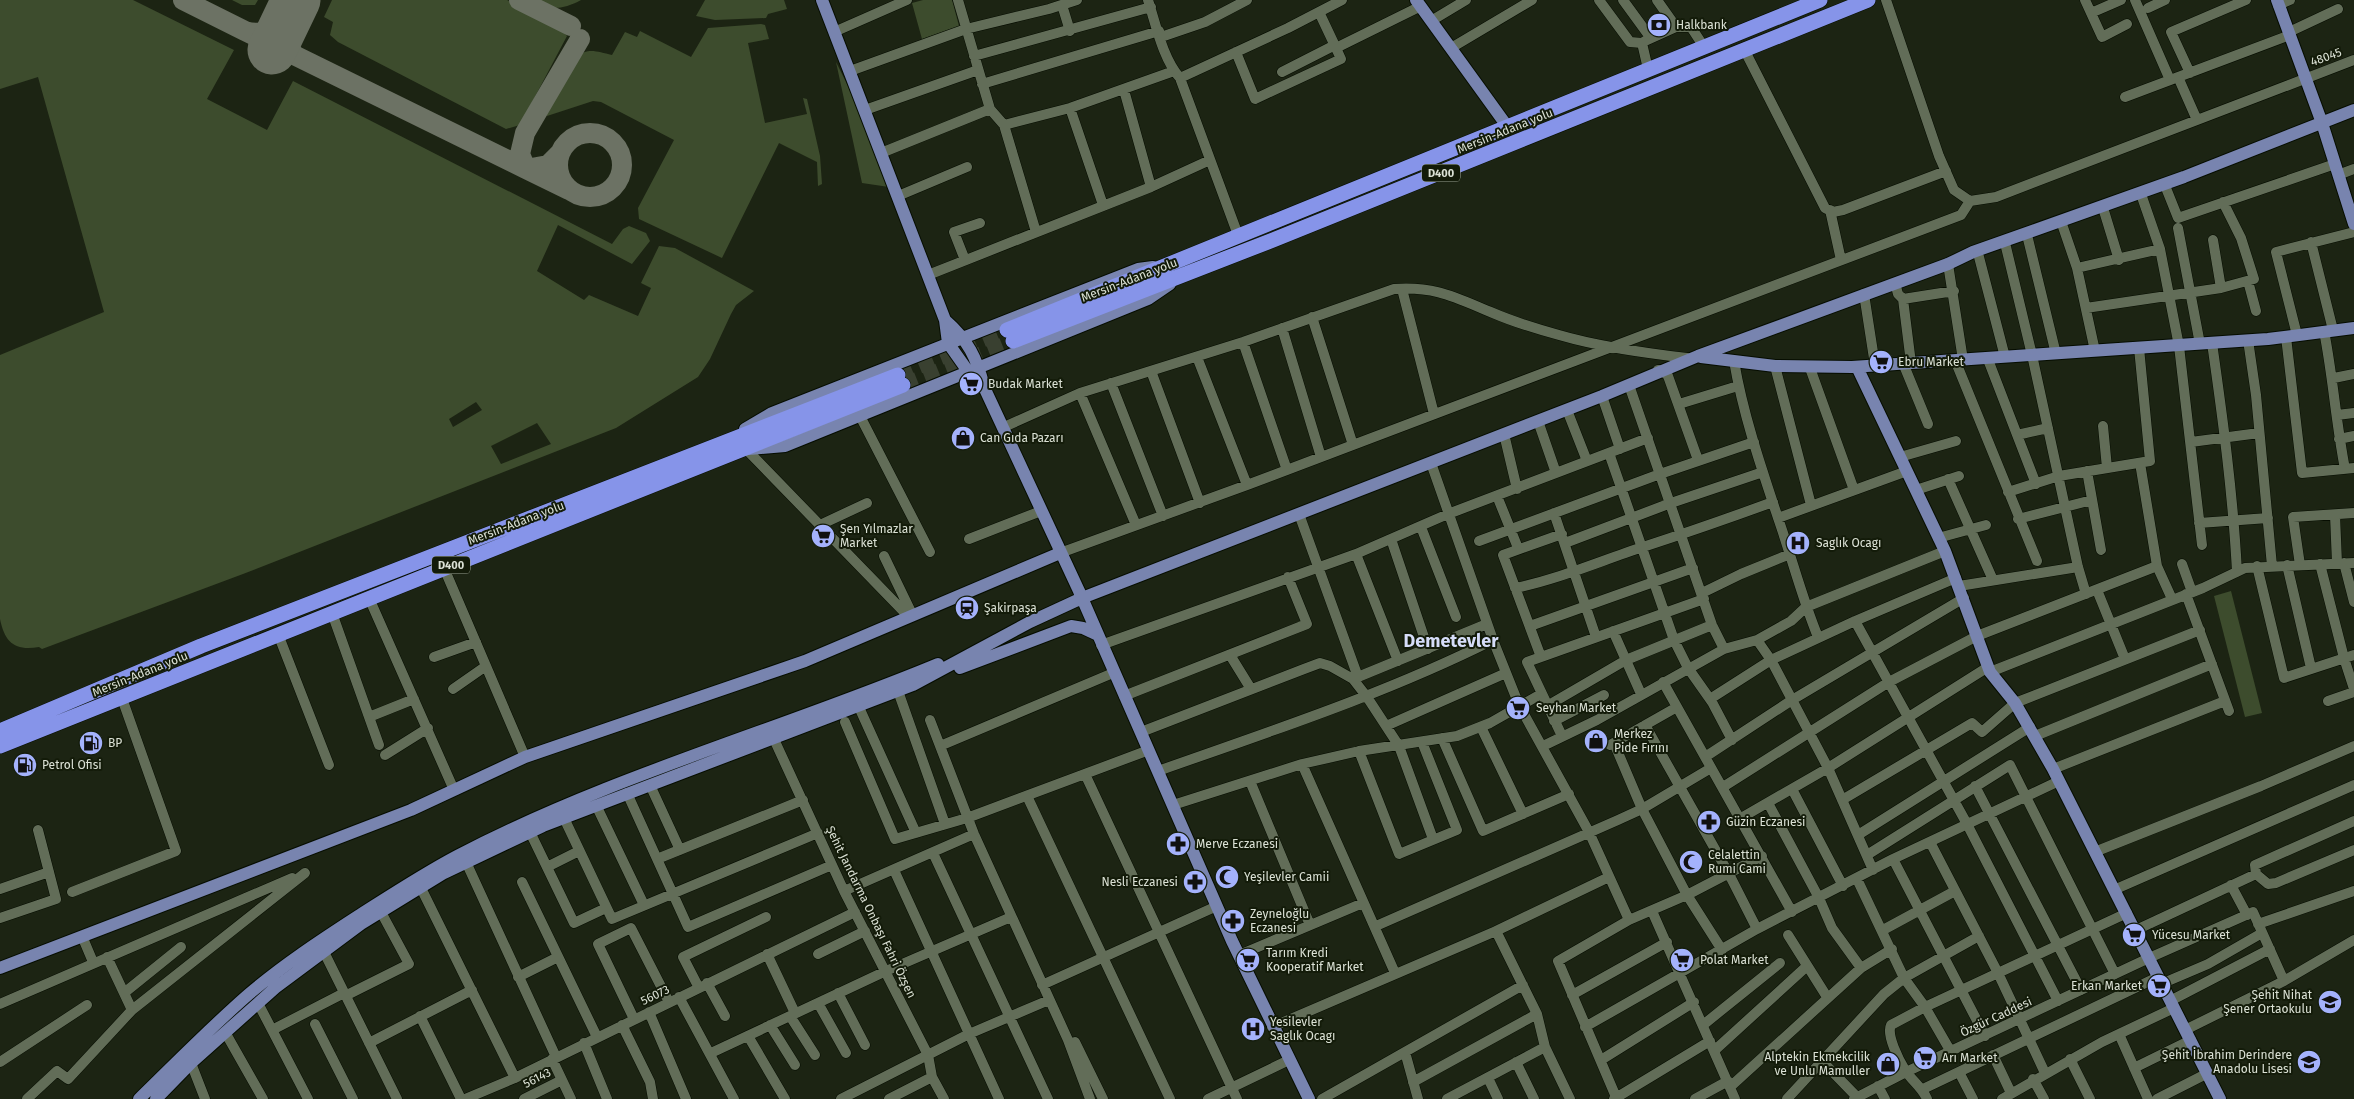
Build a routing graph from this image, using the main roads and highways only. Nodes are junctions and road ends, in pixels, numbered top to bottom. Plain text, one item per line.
1 (822, 0) edge
2 (1820, 0) edge
3 (1868, 0) edge
4 (2282, 2) edge
5 (1418, 3) edge
6 (2354, 110) edge
7 (2354, 119) edge
8 (1507, 126) junction
9 (2323, 127) junction
10 (2353, 216) edge
11 (1948, 264) junction
12 (1178, 269) junction
13 (945, 320) junction
14 (2354, 328) edge
15 (1010, 336) tunnel mouth
16 (964, 337) junction
17 (948, 343) junction
18 (1693, 357) junction
19 (979, 367) junction
20 (1857, 367) junction
21 (1661, 370) junction
22 (967, 372) junction
23 (984, 387) junction
24 (714, 447) junction
25 (746, 449) junction
26 (1060, 553) junction
27 (1080, 594) junction
28 (272, 637) junction
29 (1100, 640) junction
30 (201, 646) junction
31 (913, 685) junction
32 (0, 722) edge
33 (0, 731) edge
34 (0, 746) edge
35 (0, 755) edge
36 (0, 968) edge
37 (162, 1096) edge
38 (139, 1099) edge
39 (1309, 1099) edge
40 (2220, 1099) edge

1 - 13 main road
2 - 8 highway, Mersin-Adana yolu / D400
3 - 12 highway, Mersin-Adana yolu / D400
4 - 9 main road
5 - 8 main road
6 - 9 main road
7 - 9 main road
8 - 12 highway, Mersin-Adana yolu / D400
9 - 10 main road
9 - 11 main road
9 - 11 main road
11 - 18 main road
12 - 15 highway, Mersin-Adana yolu / D400
12 - 16 main road
12 - 19 main road
13 - 16 main road
13 - 17 main road
14 - 20 main road
16 - 17 main road
16 - 19 main road
17 - 22 main road
17 - 24 main road
18 - 20 main road
18 - 21 main road
19 - 22 main road
19 - 23 main road
20 - 40 main road
21 - 27 main road
21 - 27 main road
22 - 23 main road
22 - 25 main road
23 - 26 main road
24 - 25 highway, Mersin-Adana yolu / D400
24 - 30 highway, Mersin-Adana yolu / D400
25 - 28 highway, Mersin-Adana yolu / D400
26 - 27 main road
26 - 36 main road
27 - 29 main road
27 - 31 main road
27 - 38 main road
28 - 34 highway, Mersin-Adana yolu / D400
28 - 35 highway
29 - 31 main road
29 - 39 main road
30 - 32 highway
30 - 33 highway, Mersin-Adana yolu / D400
31 - 37 main road

